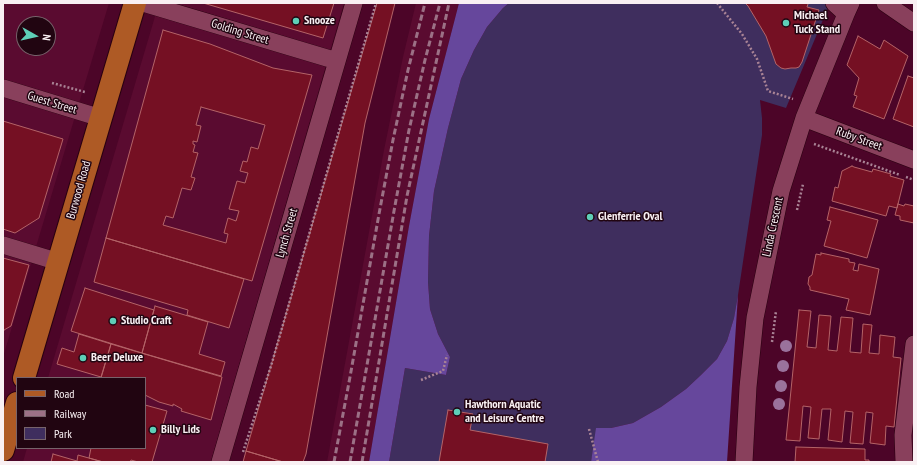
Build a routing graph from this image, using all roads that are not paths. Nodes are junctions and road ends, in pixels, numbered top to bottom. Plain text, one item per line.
1 (135, 3) edge
2 (143, 3) edge
3 (354, 3) edge
4 (885, 3) edge
5 (844, 7) edge
6 (914, 23) edge
7 (337, 61) junction
8 (3, 88) edge
9 (101, 118) junction
10 (804, 118) junction
11 (914, 160) edge
12 (3, 246) edge
13 (59, 262) junction
14 (914, 344) edge
15 (24, 377) edge
16 (16, 406) edge
17 (3, 450) edge
18 (220, 462) edge
19 (744, 462) edge
20 (904, 462) edge

1 - 9 main road, Burwood Road
2 - 7 street, Golding Street
3 - 7 street, Lynch Street
4 - 6 street
5 - 10 street, Linda Crescent
7 - 18 street, Lynch Street
8 - 9 street, Guest Street
9 - 13 main road, Burwood Road
10 - 11 street, Ruby Street
10 - 19 street, Linda Crescent
12 - 13 street
13 - 15 main road, Burwood Road
14 - 20 street
16 - 17 main road

